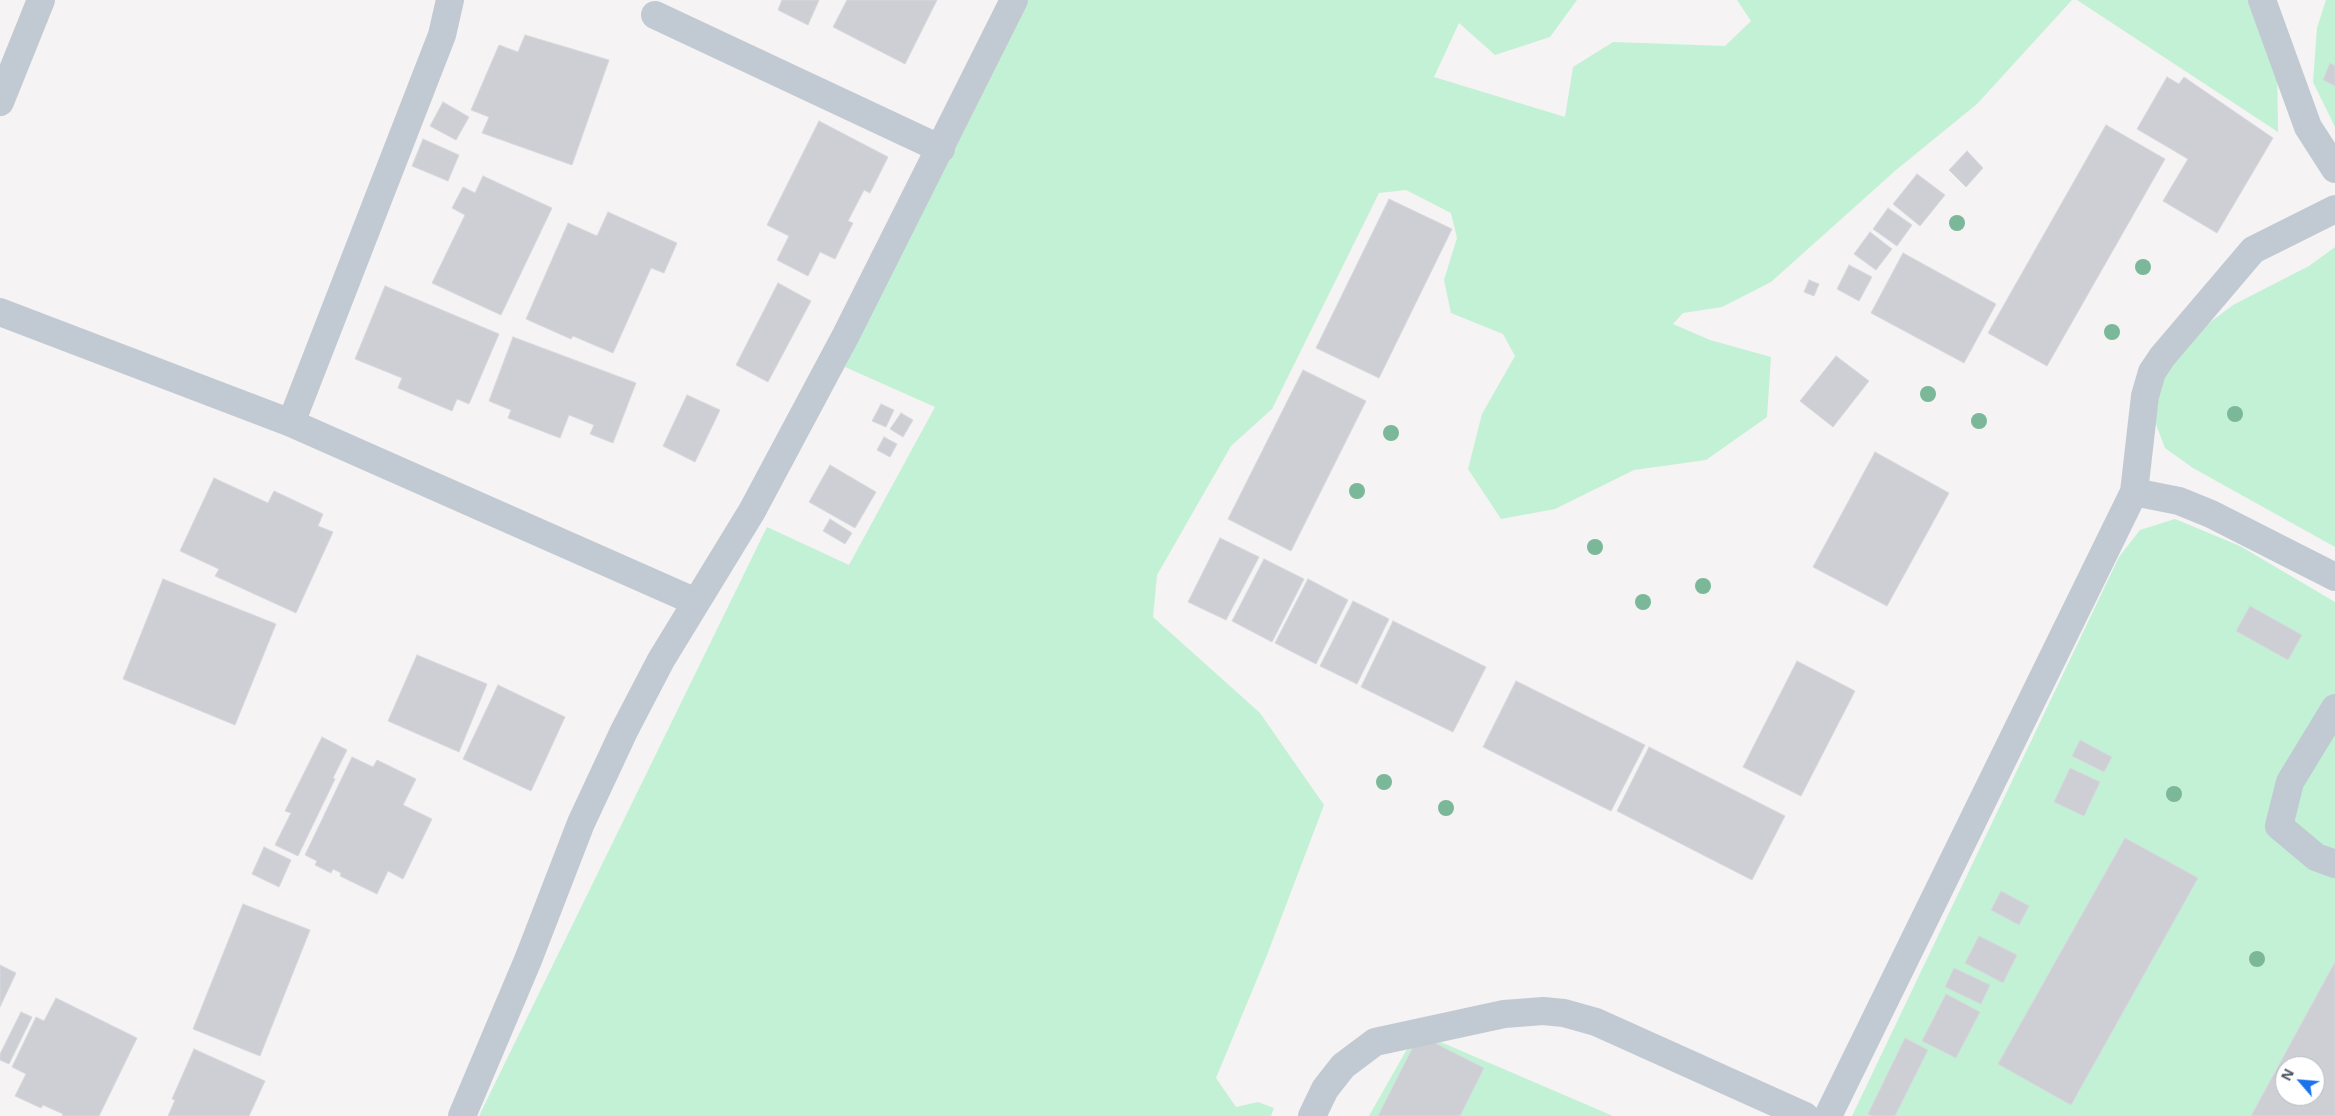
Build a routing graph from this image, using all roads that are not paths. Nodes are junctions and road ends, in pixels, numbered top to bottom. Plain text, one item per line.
1 (41, 0) edge
2 (450, 0) edge
3 (1014, 0) edge
4 (2262, 0) edge
5 (655, 15) dead end
6 (0, 102) edge
7 (941, 149) junction
8 (2335, 169) edge
9 (2335, 208) edge
10 (1, 315) edge
11 (291, 423) junction
12 (2134, 492) junction
13 (2335, 577) edge
14 (696, 602) junction
15 (2335, 708) edge
16 (2335, 864) edge
17 (462, 1116) edge
18 (1312, 1116) edge
19 (1805, 1116) edge
20 (1828, 1116) edge

1 - 6 street
2 - 11 street
3 - 7 street
4 - 8 street
5 - 7 street
7 - 14 street
9 - 12 street
10 - 11 street
11 - 14 street
12 - 13 street
12 - 20 street
14 - 17 street
15 - 16 street
18 - 19 street

